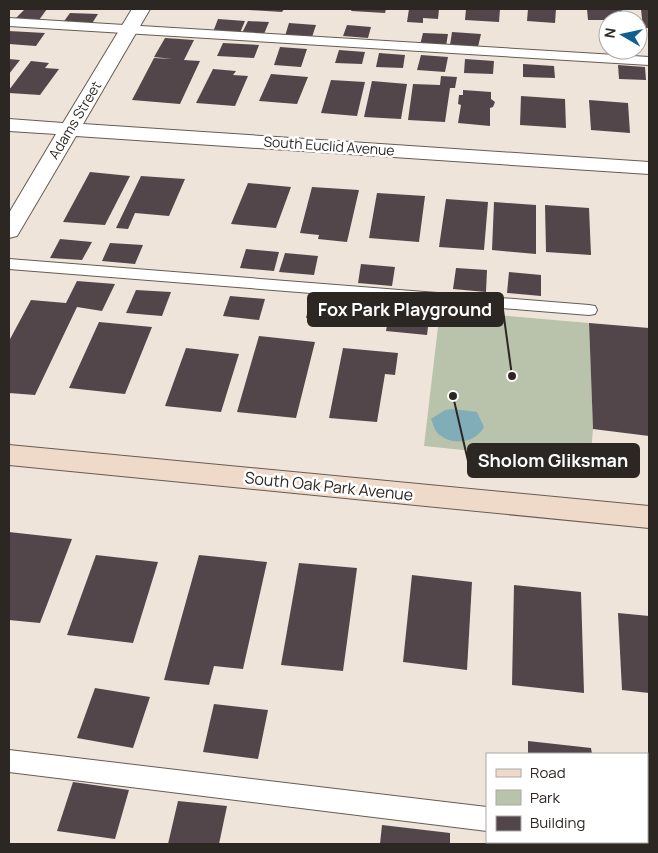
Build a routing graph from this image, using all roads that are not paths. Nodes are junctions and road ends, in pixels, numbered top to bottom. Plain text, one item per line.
1 (141, 9) edge
2 (9, 22) edge
3 (129, 30) junction
4 (649, 61) edge
5 (9, 125) edge
6 (70, 128) junction
7 (649, 168) edge
8 (9, 231) edge
9 (9, 264) edge
10 (589, 310) dead end
11 (9, 455) edge
12 (649, 517) edge
13 (9, 761) edge
14 (486, 819) edge

1 - 3 street, Adams Street
2 - 3 lane
3 - 4 lane
3 - 6 street, Adams Street
5 - 6 street, South Euclid Avenue
6 - 7 street, South Euclid Avenue
6 - 8 street, Adams Street
9 - 10 lane
11 - 12 street, South Oak Park Avenue
13 - 14 lane

